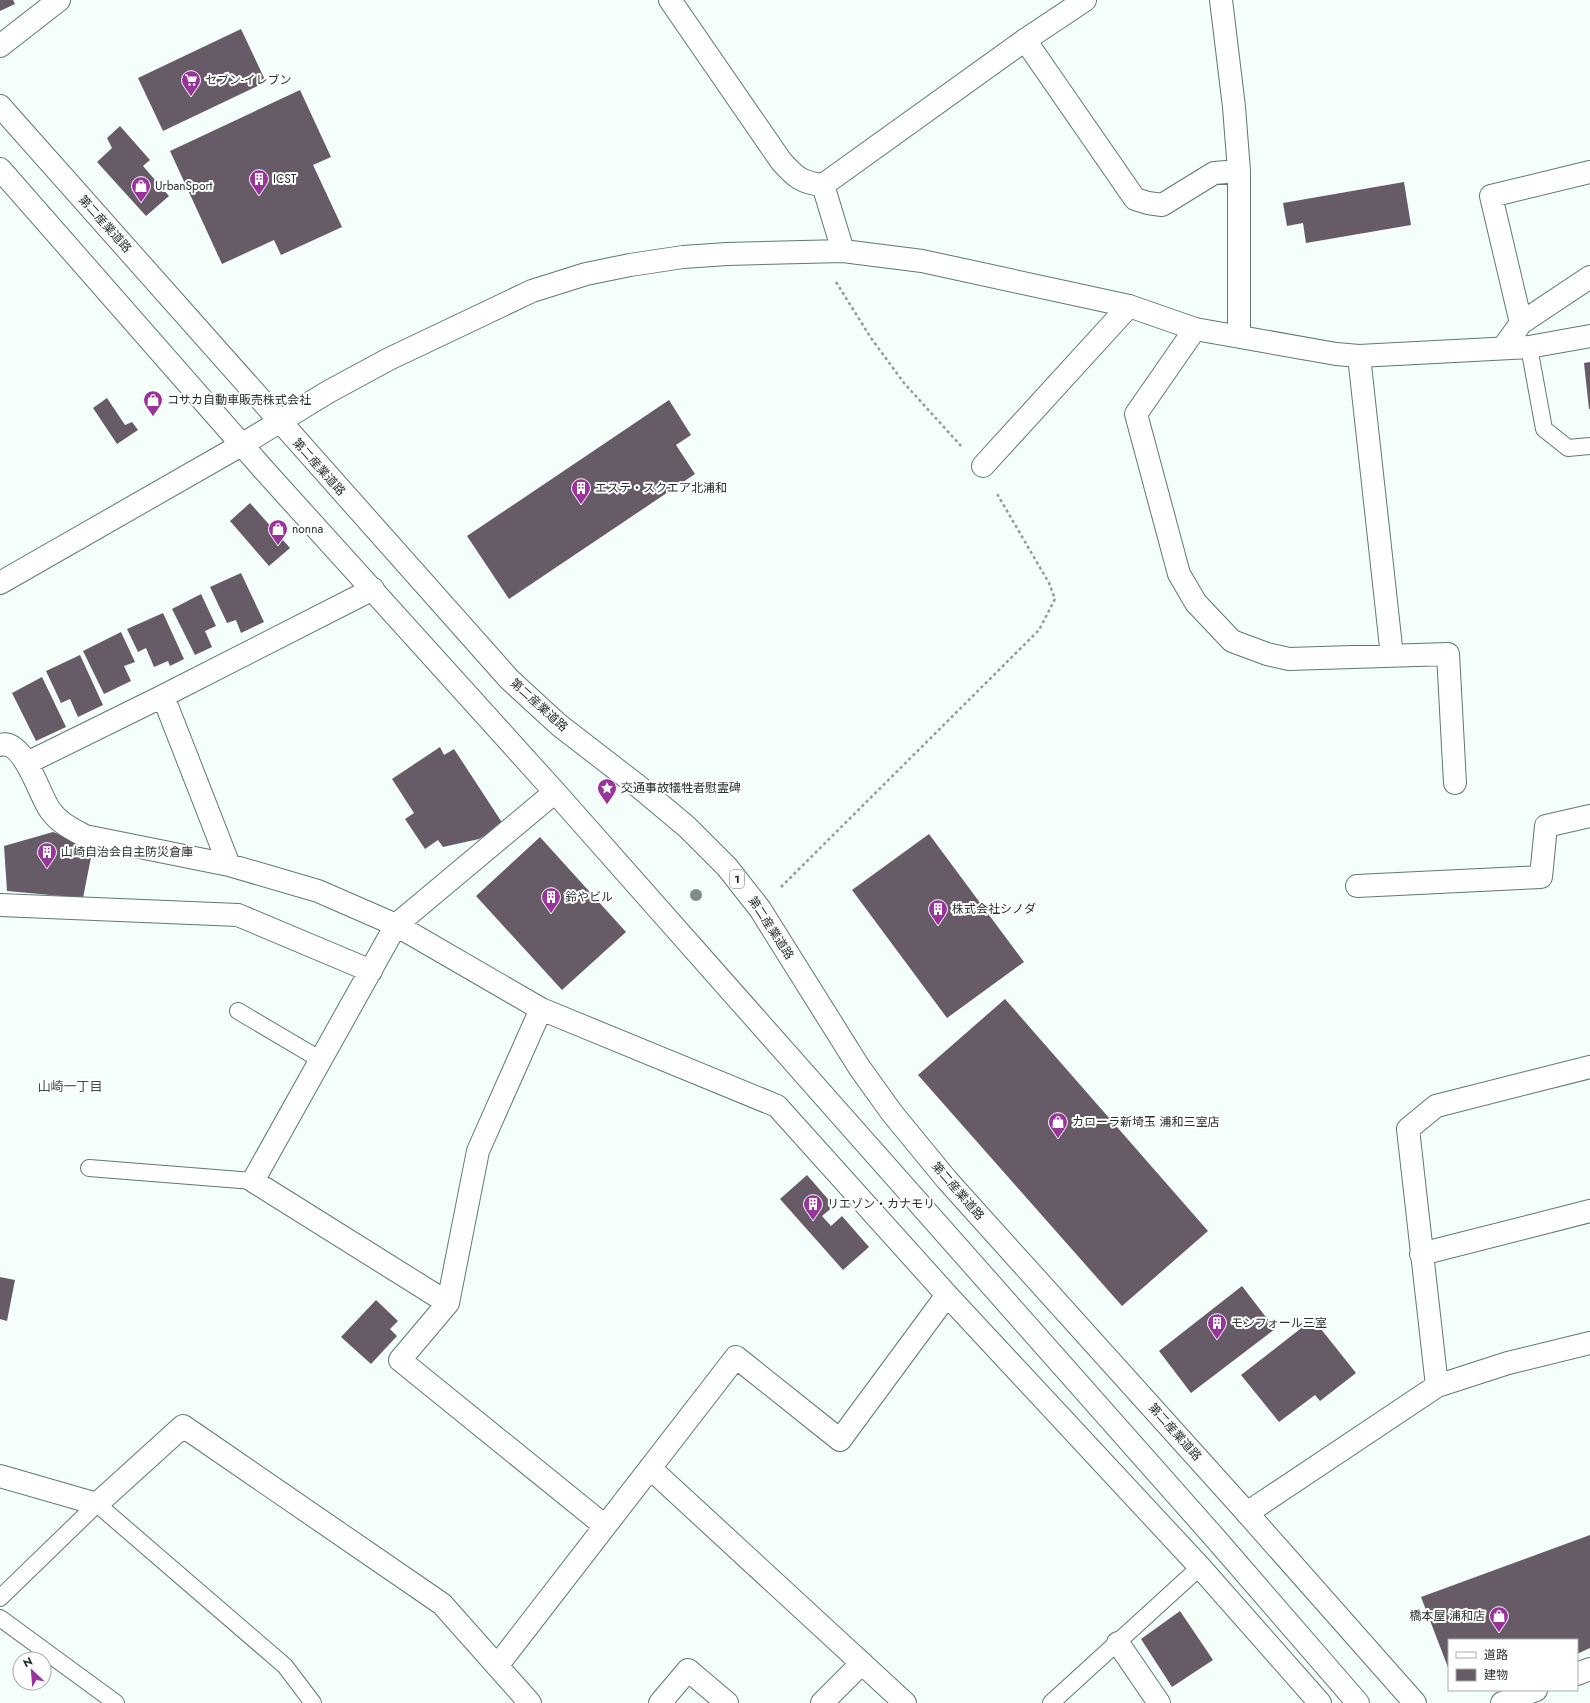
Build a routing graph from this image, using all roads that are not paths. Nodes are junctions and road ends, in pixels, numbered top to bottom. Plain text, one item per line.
1 (59, 0) edge
2 (670, 0) edge
3 (1085, 0) edge
4 (1221, 0) edge
5 (1025, 40) junction
6 (0, 46) edge
7 (0, 106) edge
8 (0, 169) edge
9 (1239, 171) junction
10 (1590, 172) edge
11 (823, 185) junction
12 (844, 252) junction
13 (1590, 277) edge
14 (1129, 306) junction
15 (1521, 323) junction
16 (1195, 330) junction
17 (1239, 336) junction
18 (1590, 336) edge
19 (1529, 347) junction
20 (1503, 348) junction
21 (1358, 356) junction
22 (280, 422) junction
23 (243, 444) junction
24 (1590, 446) edge
25 (983, 466) road end
26 (0, 583) edge
27 (373, 589) junction
28 (1392, 656) junction
29 (163, 696) junction
30 (0, 745) edge
31 (27, 763) junction
32 (1455, 783) dead end
33 (555, 792) junction
34 (1590, 816) edge
35 (229, 865) junction
36 (1357, 886) dead end
37 (0, 905) edge
38 (396, 925) junction
39 (371, 971) junction
40 (541, 1009) junction
41 (238, 1011) dead end
42 (321, 1060) junction
43 (1590, 1067) edge
44 (89, 1168) dead end
45 (253, 1181) junction
46 (1590, 1211) edge
47 (1421, 1254) junction
48 (947, 1295) junction
49 (448, 1304) junction
50 (1590, 1343) edge
51 (1437, 1386) junction
52 (650, 1468) junction
53 (0, 1476) edge
54 (97, 1504) junction
55 (1247, 1513) junction
56 (605, 1526) junction
57 (1200, 1567) junction
58 (0, 1598) edge
59 (0, 1618) edge
60 (1118, 1643) junction
61 (862, 1663) junction
62 (497, 1666) junction
63 (1590, 1669) edge
64 (1578, 1674) edge
65 (1533, 1691) edge
66 (116, 1703) edge
67 (313, 1703) edge
68 (530, 1703) edge
69 (660, 1703) edge
70 (728, 1703) edge
71 (822, 1703) edge
72 (905, 1703) edge
73 (1051, 1703) edge
74 (1160, 1703) edge
75 (1320, 1703) edge
76 (1358, 1703) edge
77 (1415, 1703) edge
78 (1502, 1703) edge

1 - 6 street
2 - 11 street
3 - 5 street
4 - 9 street
5 - 9 street
5 - 11 street
7 - 22 street, 第二産業道路 / 1
8 - 23 street
9 - 17 street
10 - 15 street
11 - 12 street
12 - 14 street
12 - 22 street
13 - 15 street
14 - 16 street
14 - 25 street
15 - 20 street
16 - 17 street
16 - 28 street
17 - 21 street
18 - 19 street
19 - 20 street
19 - 24 lane
20 - 21 street
21 - 28 street
22 - 23 street
22 - 55 street, 第二産業道路 / 1
23 - 26 street
23 - 27 street
27 - 29 street
27 - 33 street
28 - 32 street
29 - 31 street
29 - 35 street
30 - 31 street
31 - 35 street
33 - 38 street
33 - 76 street
34 - 36 street
35 - 38 street
37 - 39 street
38 - 39 street
38 - 40 street
39 - 42 street
40 - 48 street
40 - 49 street
41 - 42 lane
42 - 45 street
43 - 47 street
44 - 45 lane
45 - 49 street
46 - 47 street
47 - 51 street
48 - 52 street
48 - 57 street
49 - 56 street
50 - 51 street
51 - 55 street
52 - 56 street
52 - 61 street
53 - 54 street
54 - 58 lane
54 - 62 street
54 - 67 lane
55 - 77 street, 第二産業道路 / 1
56 - 62 street
57 - 60 lane
57 - 75 street
59 - 66 lane
60 - 73 lane
60 - 74 street
61 - 71 street
61 - 72 street
62 - 68 street
63 - 64 street
65 - 78 street
69 - 70 street

